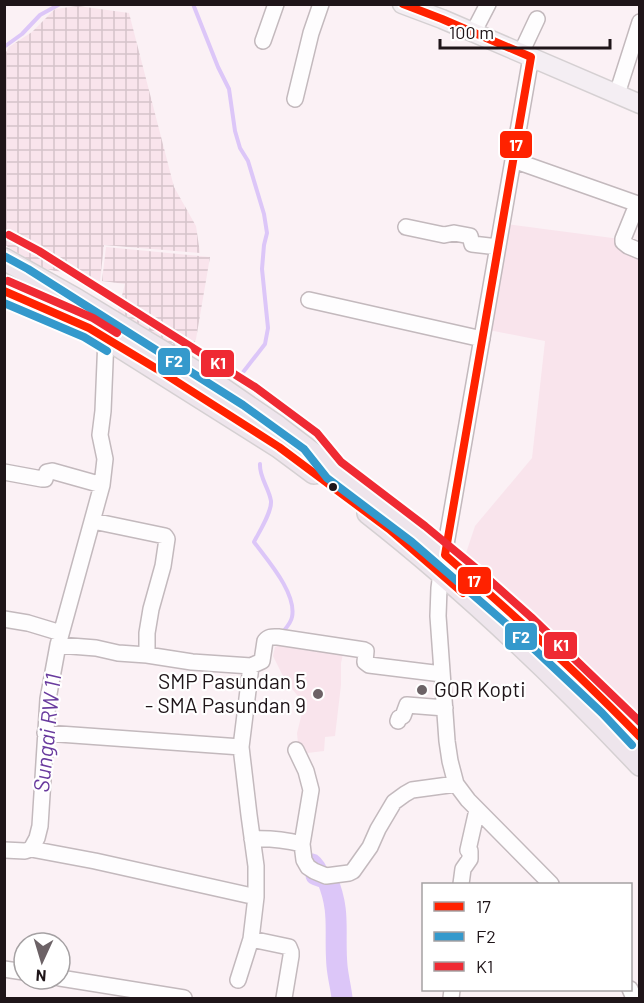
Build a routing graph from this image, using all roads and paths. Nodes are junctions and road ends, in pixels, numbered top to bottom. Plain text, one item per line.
1 (276, 4) edge
2 (321, 4) edge
3 (402, 4) edge
4 (488, 4) edge
5 (537, 19) dead end
6 (639, 22) edge
7 (473, 33) junction
8 (263, 41) dead end
9 (526, 55) junction
10 (617, 94) junction
11 (295, 99) dead end
12 (639, 104) edge
13 (513, 160) junction
14 (405, 227) dead end
15 (498, 247) junction
16 (639, 251) edge
17 (5, 260) edge
18 (4, 291) edge
19 (309, 300) dead end
20 (97, 333) junction
21 (482, 339) junction
22 (334, 470) junction
23 (4, 472) edge
24 (102, 485) junction
25 (93, 521) junction
26 (443, 564) junction
27 (4, 619) edge
28 (60, 639) junction
29 (147, 655) junction
30 (251, 666) junction
31 (442, 674) junction
32 (445, 708) junction
33 (398, 721) dead end
34 (45, 733) junction
35 (639, 738) edge
36 (242, 747) junction
37 (296, 750) dead end
38 (639, 765) edge
39 (456, 784) junction
40 (477, 810) junction
41 (252, 839) junction
42 (302, 844) junction
43 (31, 849) junction
44 (4, 850) edge
45 (461, 883) edge
46 (549, 883) edge
47 (256, 897) junction
48 (251, 939) junction
49 (72, 980) edge
50 (238, 980) dead end
51 (184, 999) edge
52 (284, 999) edge

1 - 8 street
2 - 11 street
3 - 7 main road
4 - 7 street
5 - 9 street
6 - 10 street
7 - 9 main road
9 - 10 main road
9 - 13 street
10 - 12 main road
13 - 15 street
13 - 16 street
14 - 15 street
15 - 21 street
17 - 20 highway
17 - 22 highway
17 - 22 highway
18 - 20 highway
19 - 21 street
20 - 24 street
20 - 26 highway
21 - 26 street
22 - 26 highway
23 - 24 street
24 - 25 street
25 - 28 street
25 - 29 street
26 - 31 street
26 - 35 highway
26 - 38 highway
27 - 28 street
28 - 29 street
28 - 34 street
29 - 30 street
30 - 31 street
30 - 36 street
31 - 32 street
32 - 33 street
32 - 39 street
34 - 36 street
34 - 43 street
36 - 41 street
37 - 42 street
39 - 40 street
39 - 42 street
40 - 45 street
40 - 46 street
41 - 42 street
41 - 47 street
43 - 44 street
43 - 47 street
47 - 48 street
48 - 50 street
48 - 52 street
49 - 51 street

